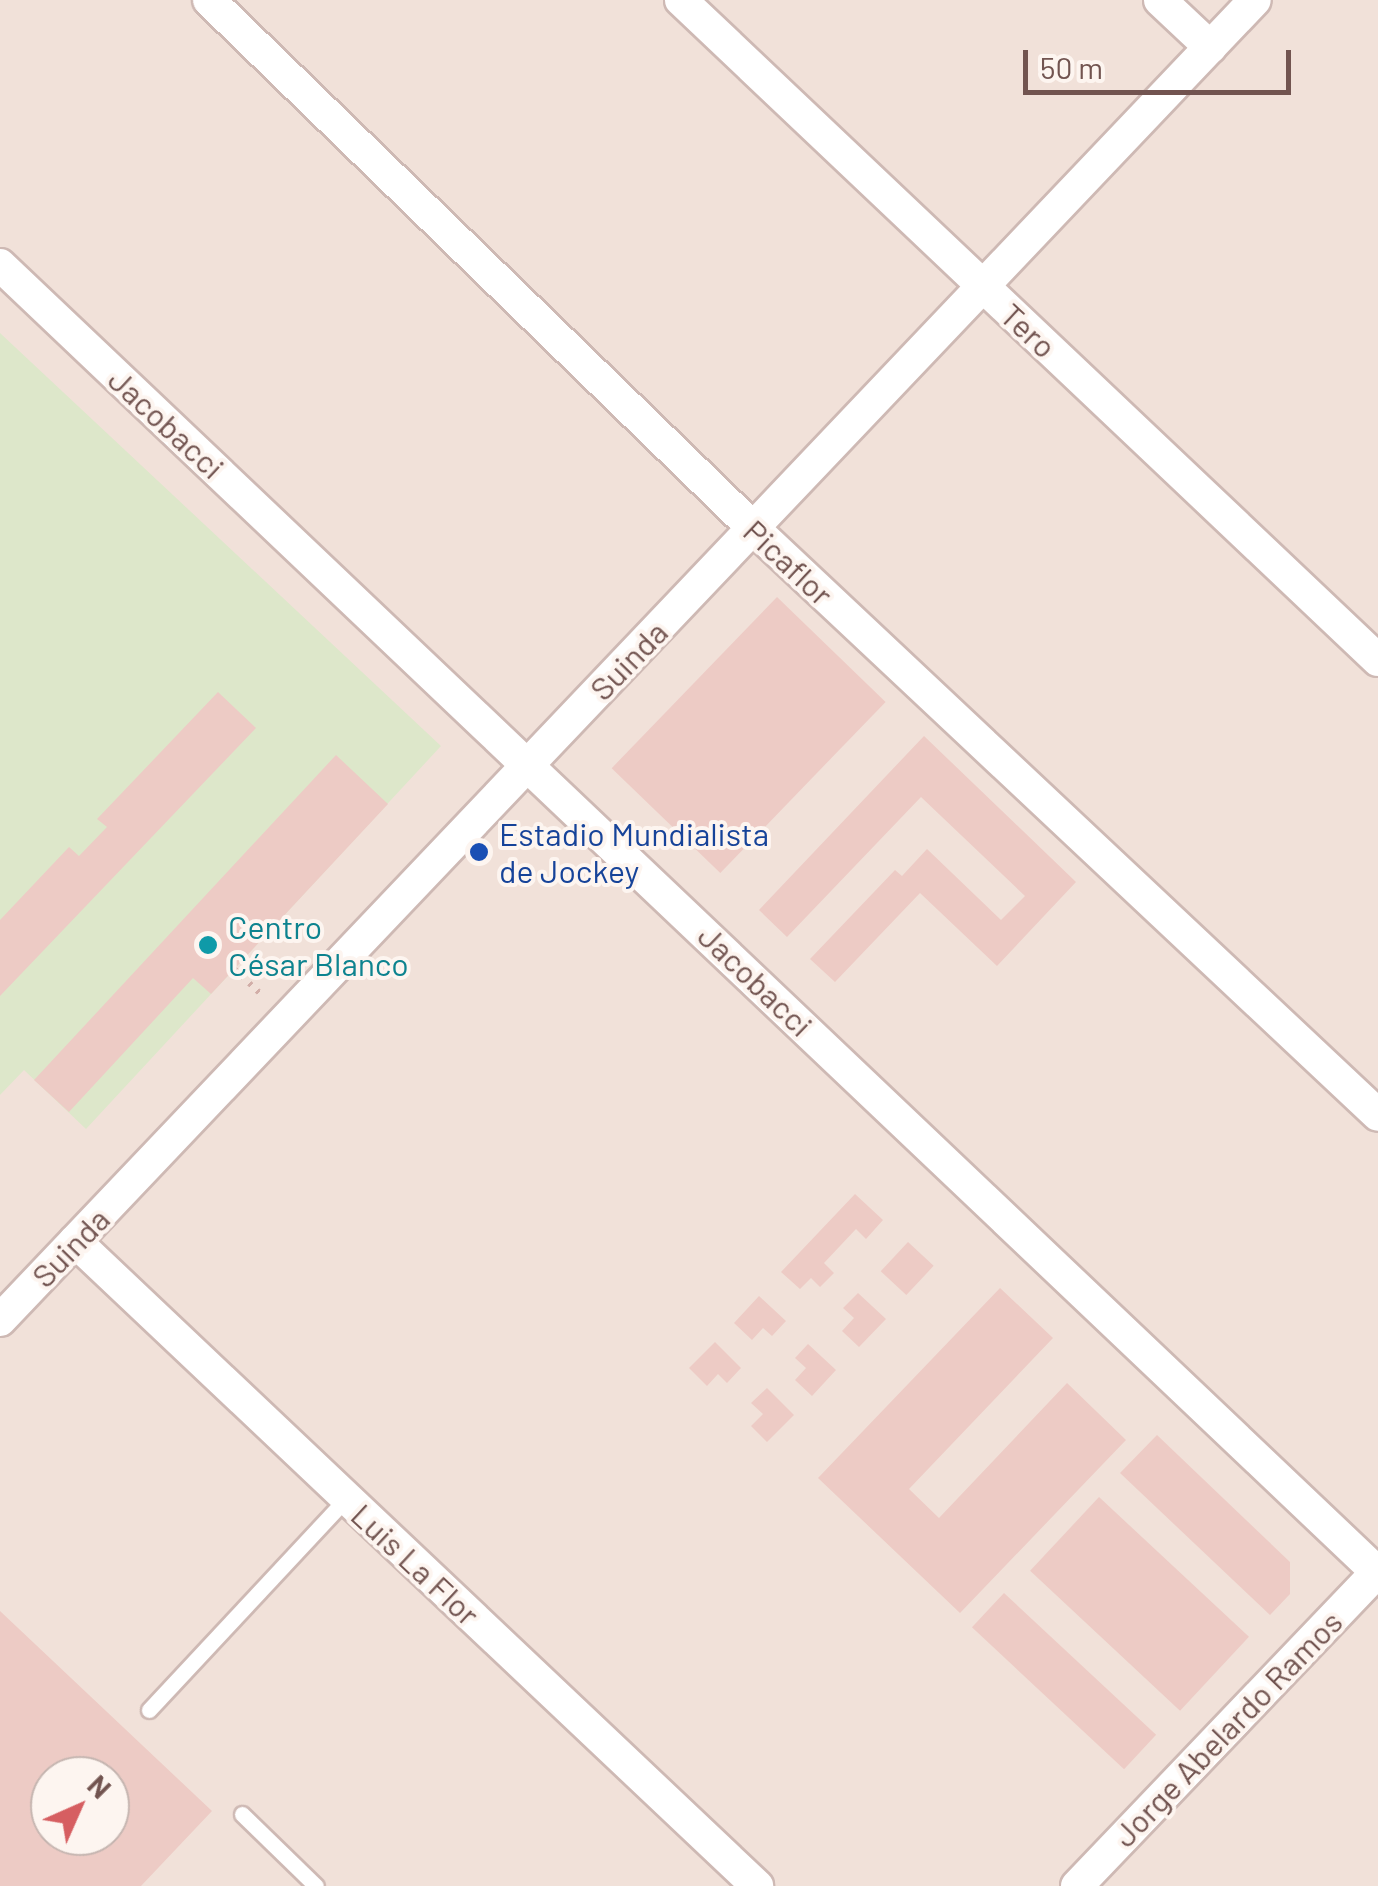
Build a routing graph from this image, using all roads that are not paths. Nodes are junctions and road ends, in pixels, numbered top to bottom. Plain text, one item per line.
1 (208, 0) edge
2 (681, 0) edge
3 (1160, 0) edge
4 (1255, 0) edge
5 (1210, 48) junction
6 (0, 264) edge
7 (983, 286) junction
8 (753, 528) junction
9 (1378, 660) edge
10 (529, 764) junction
11 (1378, 1115) edge
12 (75, 1241) junction
13 (0, 1320) edge
14 (347, 1498) junction
15 (1378, 1572) edge
16 (148, 1710) dead end
17 (242, 1814) dead end
18 (316, 1886) edge
19 (757, 1886) edge
20 (1077, 1886) edge

1 - 8 street, Picaflor
2 - 7 street, Tero
3 - 5 street
4 - 5 street, Suinda
5 - 7 street, Suinda
6 - 10 street, Jacobacci
7 - 8 street, Suinda
7 - 9 street, Tero
8 - 10 street, Suinda
8 - 11 street, Picaflor
10 - 12 street, Suinda
10 - 15 street, Jacobacci
12 - 13 street, Suinda
12 - 14 street, Luis La Flor
14 - 16 lane
14 - 19 street, Luis La Flor
15 - 20 street, Jorge Abelardo Ramos
17 - 18 lane

